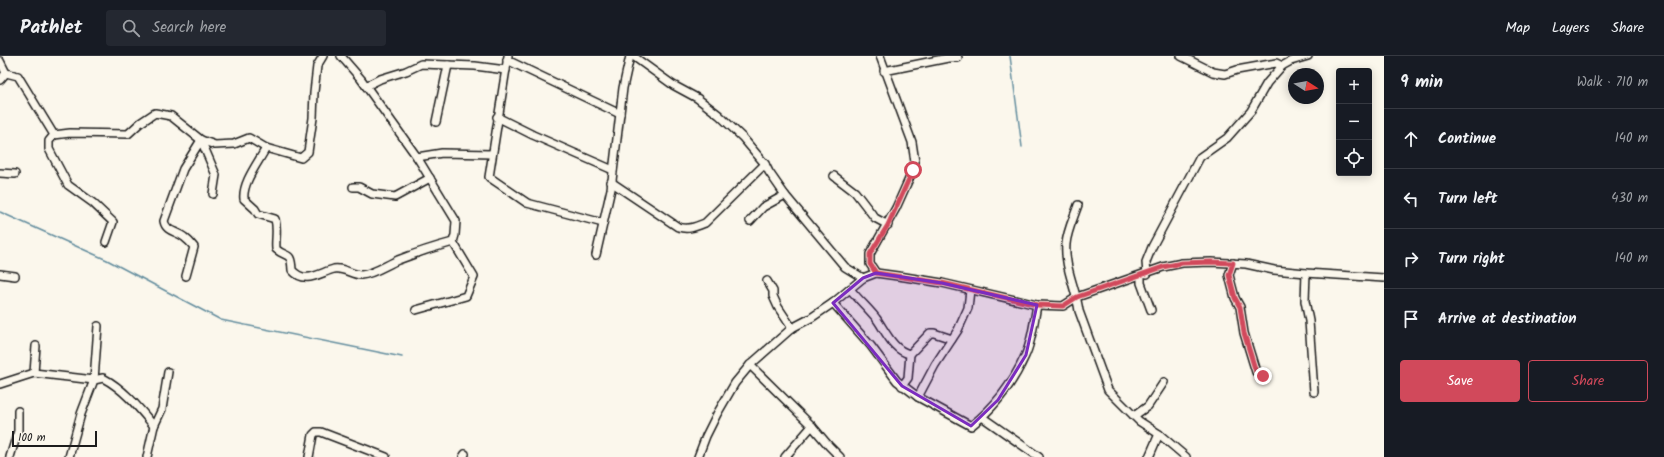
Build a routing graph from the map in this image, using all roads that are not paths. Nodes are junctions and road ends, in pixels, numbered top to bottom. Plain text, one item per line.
1 (322, 56) edge
2 (341, 56) edge
3 (632, 56) edge
4 (880, 56) edge
5 (1181, 56) edge
6 (1308, 56) edge
7 (507, 58) edge
8 (958, 58) dead end
9 (0, 61) edge
10 (448, 65) junction
11 (1282, 66) junction
12 (506, 70) junction
13 (884, 71) junction
14 (6, 73) junction
15 (0, 80) edge
16 (366, 86) junction
17 (620, 114) junction
18 (497, 116) junction
19 (436, 122) dead end
20 (54, 135) junction
21 (200, 140) junction
22 (266, 148) junction
23 (492, 154) junction
24 (417, 157) junction
25 (765, 164) junction
26 (613, 170) junction
27 (0, 173) edge
28 (15, 174) dead end
29 (834, 176) dead end
30 (430, 178) junction
31 (612, 182) junction
32 (353, 186) dead end
33 (213, 194) dead end
34 (785, 194) junction
35 (1078, 205) dead end
36 (750, 221) dead end
37 (603, 223) junction
38 (888, 225) junction
39 (106, 242) dead end
40 (453, 242) junction
41 (596, 255) dead end
42 (1233, 263) junction
43 (876, 273) junction
44 (1306, 273) junction
45 (0, 274) edge
46 (1144, 275) junction
47 (15, 276) dead end
48 (186, 276) dead end
49 (862, 278) junction
50 (1384, 278) edge
51 (767, 281) dead end
52 (850, 290) junction
53 (970, 290) junction
54 (1077, 297) junction
55 (833, 303) junction
56 (1037, 305) junction
57 (416, 310) dead end
58 (1151, 310) dead end
59 (98, 326) dead end
60 (792, 328) junction
61 (952, 339) junction
62 (36, 346) dead end
63 (910, 354) junction
64 (750, 366) junction
65 (168, 372) dead end
66 (34, 373) junction
67 (1263, 376) dead end
68 (94, 380) junction
69 (1164, 382) dead end
70 (0, 384) edge
71 (902, 386) junction
72 (1314, 392) dead end
73 (918, 397) junction
74 (18, 411) dead end
75 (1134, 416) junction
76 (982, 417) junction
77 (154, 426) junction
78 (812, 426) junction
79 (1159, 434) junction
80 (10, 457) edge
81 (69, 457) edge
82 (147, 457) edge
83 (309, 457) edge
84 (386, 457) edge
85 (698, 457) edge
86 (785, 457) edge
87 (840, 457) edge
88 (1039, 457) edge
89 (1149, 457) edge
90 (1186, 457) edge

1 - 22 street
2 - 16 street
3 - 17 street
3 - 25 street
4 - 13 street
5 - 11 street
6 - 11 street
7 - 12 street
7 - 17 street
8 - 13 street
9 - 14 street
10 - 12 street
10 - 16 street
10 - 19 street
11 - 46 street
12 - 18 street
13 - 38 street
14 - 15 street
14 - 20 street
16 - 24 street
17 - 26 street
18 - 23 street
18 - 26 street
20 - 21 street
20 - 39 street
21 - 22 street
21 - 33 street
21 - 48 street
22 - 40 street
23 - 24 street
23 - 37 street
24 - 30 street
25 - 31 street
25 - 34 street
26 - 31 street
27 - 28 street
29 - 38 street
30 - 32 street
30 - 40 street
31 - 37 street
34 - 36 street
34 - 49 street
35 - 54 street
37 - 41 street
38 - 43 street
40 - 57 street
42 - 44 street
42 - 46 street
42 - 67 street
43 - 49 street
43 - 53 street
44 - 50 street
44 - 72 street
45 - 47 street
46 - 54 street
46 - 58 street
49 - 52 street
51 - 60 street
52 - 55 street
52 - 63 street
53 - 56 street
53 - 61 street
54 - 56 street
54 - 75 street
55 - 60 street
55 - 71 street
56 - 76 street
59 - 68 street
60 - 64 street
61 - 63 street
61 - 73 street
62 - 66 street
63 - 71 street
64 - 78 street
64 - 85 street
65 - 77 street
66 - 68 street
66 - 70 street
68 - 77 street
68 - 81 street
69 - 75 street
71 - 73 street
73 - 76 street
74 - 80 street
75 - 79 street
76 - 88 street
77 - 82 street
78 - 86 street
78 - 87 street
79 - 89 street
79 - 90 street
83 - 84 street

